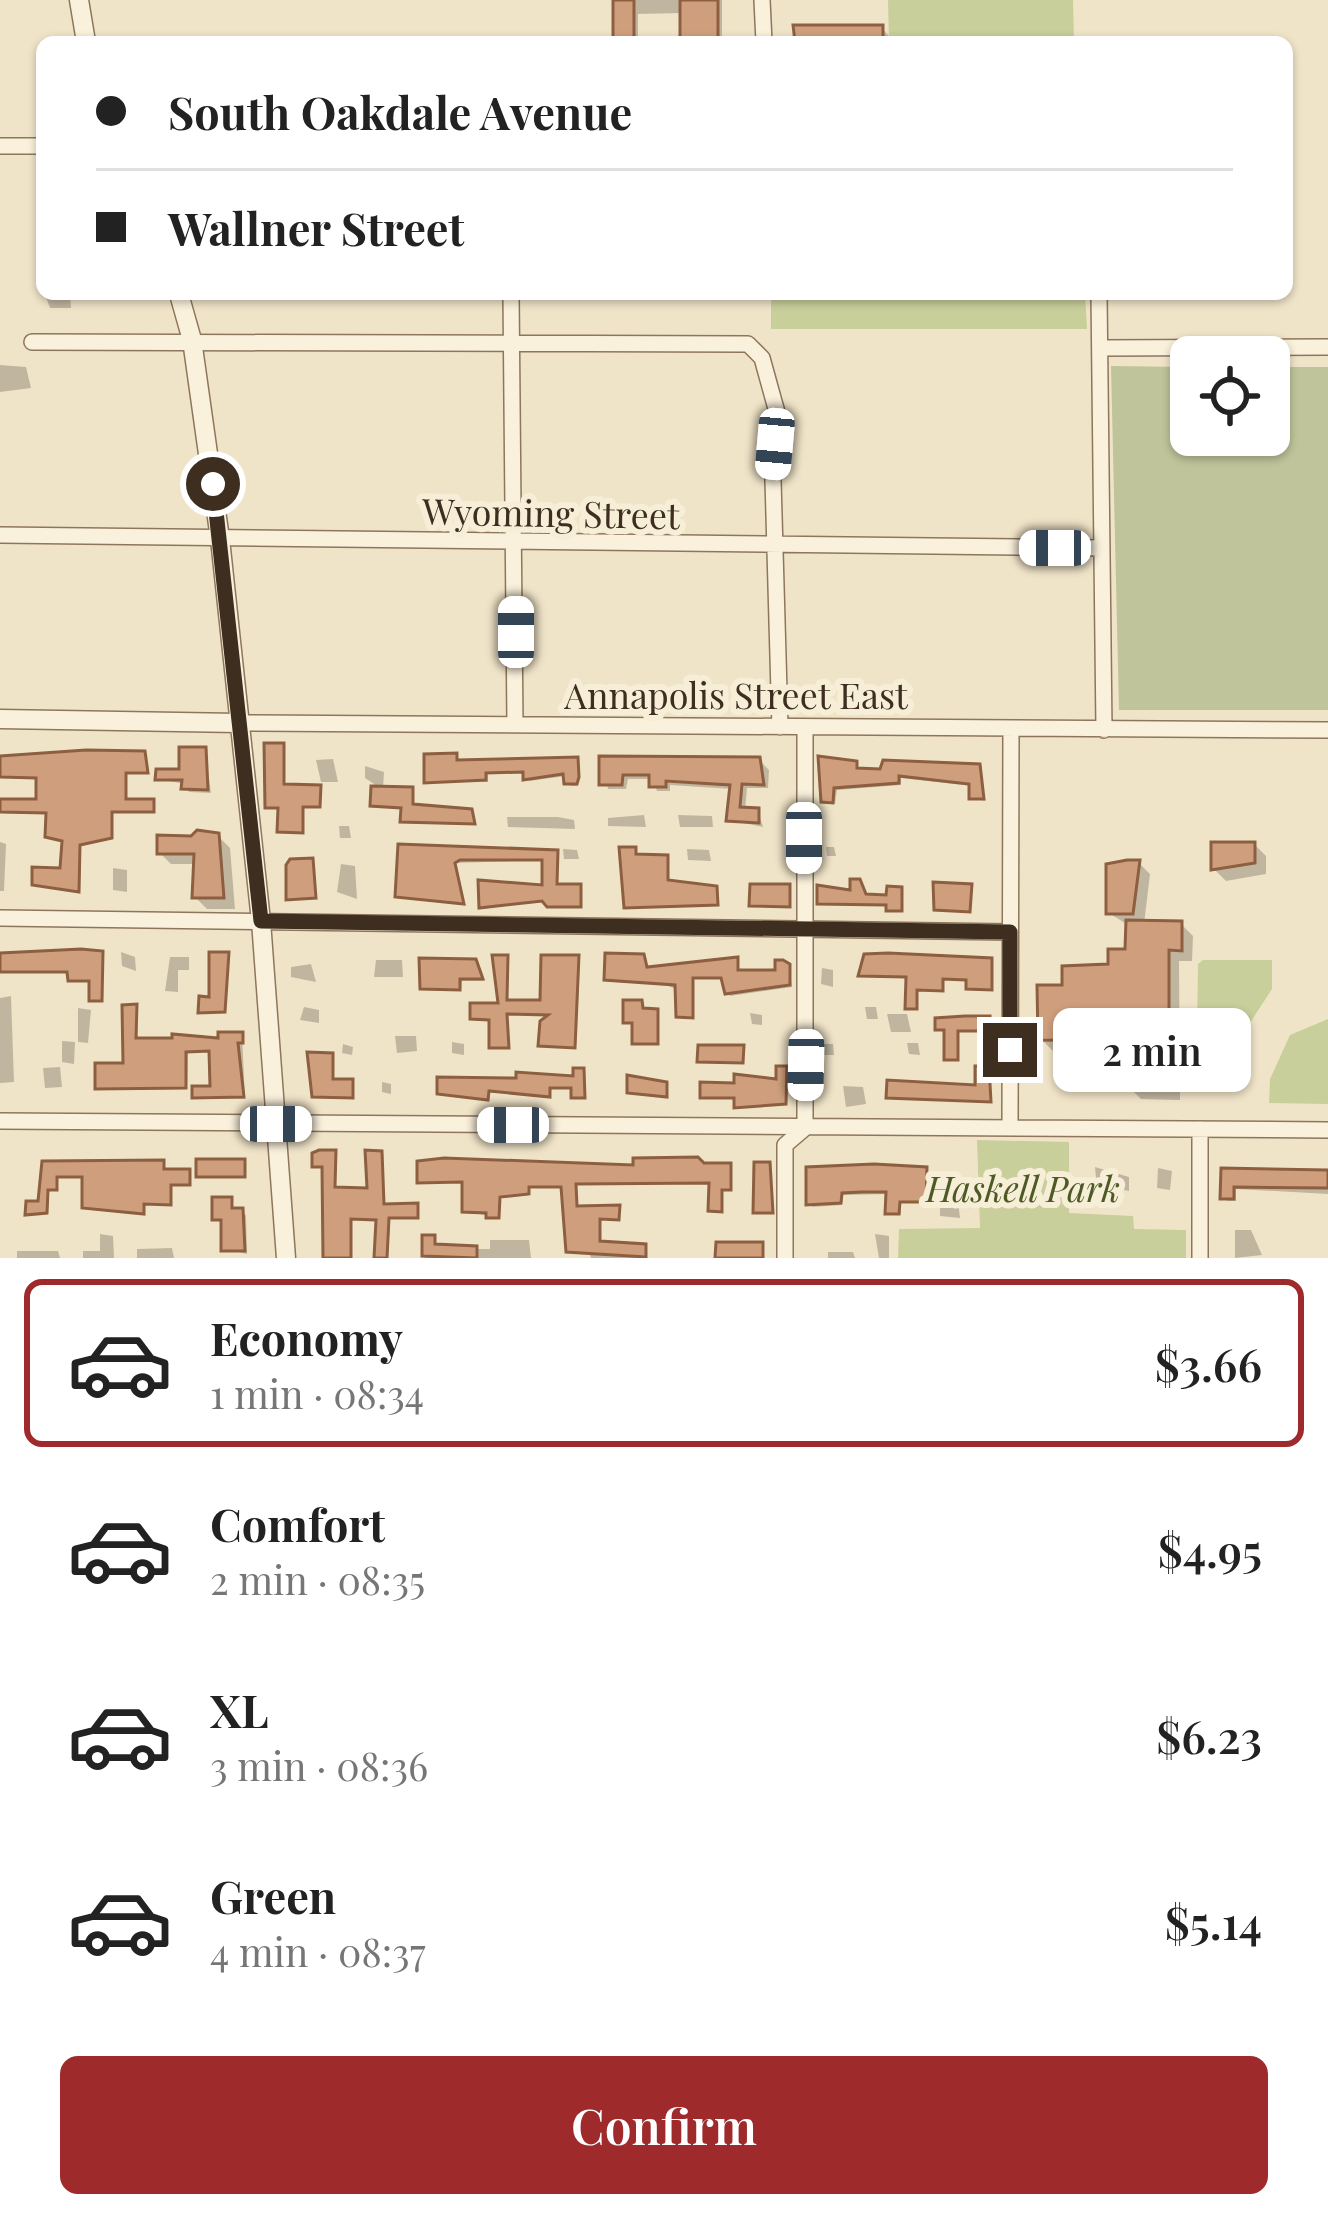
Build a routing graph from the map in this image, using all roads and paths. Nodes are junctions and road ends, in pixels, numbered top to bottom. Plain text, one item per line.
1 (79, 0) edge
2 (763, 0) edge
3 (85, 36) edge
4 (764, 36) edge
5 (0, 146) edge
6 (36, 146) edge
7 (181, 300) edge
8 (511, 300) edge
9 (1099, 300) edge
10 (192, 340) junction
11 (511, 340) junction
12 (32, 342) dead end
13 (1328, 347) edge
14 (1100, 349) junction
15 (0, 535) edge
16 (220, 539) junction
17 (515, 542) junction
18 (777, 546) junction
19 (1102, 548) junction
20 (0, 719) edge
21 (238, 723) junction
22 (515, 725) junction
23 (780, 727) junction
24 (805, 728) junction
25 (1011, 729) junction
26 (1104, 730) junction
27 (1328, 730) edge
28 (0, 918) edge
29 (261, 921) junction
30 (804, 931) junction
31 (1010, 932) junction
32 (0, 1121) edge
33 (276, 1124) junction
34 (805, 1128) junction
35 (1010, 1128) junction
36 (1200, 1129) junction
37 (1328, 1130) edge
38 (286, 1258) edge
39 (785, 1258) edge
40 (1200, 1258) edge

1 - 3 street
2 - 4 street
5 - 6 street
7 - 10 street
8 - 11 street
9 - 14 street
10 - 11 street
10 - 12 street
10 - 16 street
11 - 17 street
11 - 18 street
13 - 14 street
14 - 19 street
15 - 16 street, Wyoming Street
16 - 17 street, Wyoming Street
16 - 21 street
17 - 18 street, Wyoming Street
17 - 22 street
18 - 19 street, Wyoming Street
18 - 23 street
19 - 26 street
20 - 21 street, Annapolis Street East
21 - 22 street, Annapolis Street East
21 - 29 street
22 - 23 street, Annapolis Street East
23 - 24 street, Annapolis Street East
24 - 25 street, Annapolis Street East
24 - 30 street
25 - 26 street, Annapolis Street East
25 - 31 street
26 - 27 street, Annapolis Street East
28 - 29 street
29 - 30 street
29 - 33 street
30 - 31 street
30 - 34 street
31 - 35 street
32 - 33 street
33 - 34 street
33 - 38 street
34 - 35 street
34 - 39 street
35 - 36 street
36 - 37 street
36 - 40 street

